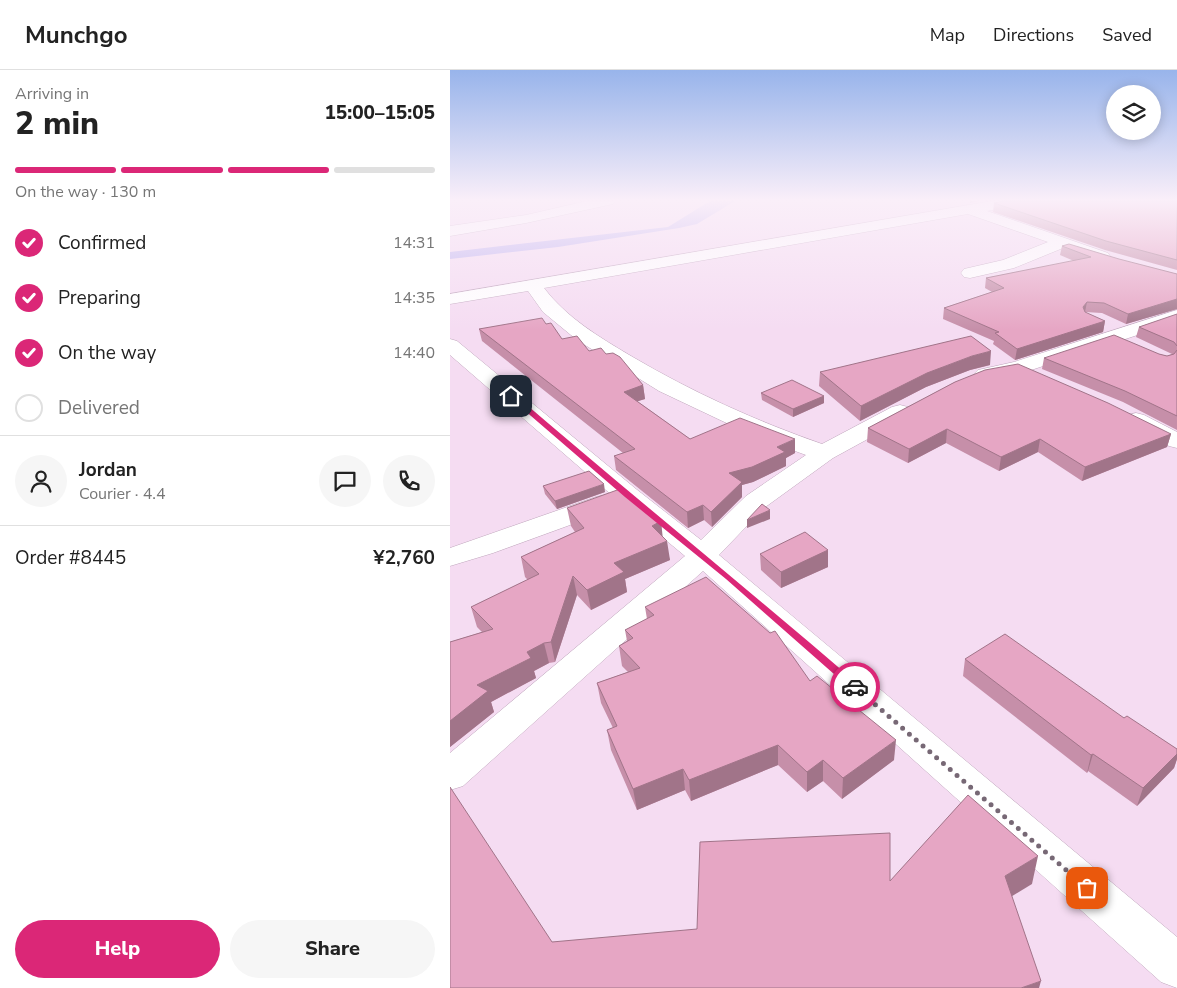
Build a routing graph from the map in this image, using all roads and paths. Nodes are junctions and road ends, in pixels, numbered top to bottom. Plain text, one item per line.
1 (771, 244) edge
2 (1059, 244) edge
3 (1064, 244) edge
4 (1089, 267) edge
5 (970, 273) dead end
6 (533, 285) junction
7 (450, 299) edge
8 (1177, 316) edge
9 (450, 345) edge
10 (990, 354) dead end
11 (1015, 368) junction
12 (1044, 379) edge
13 (961, 382) edge
14 (919, 402) edge
15 (1114, 409) edge
16 (1177, 441) edge
17 (824, 453) junction
18 (627, 495) junction
19 (702, 556) junction
20 (450, 557) edge
21 (450, 775) edge
22 (1177, 966) edge

1 - 6 street
2 - 5 street
3 - 4 street
6 - 7 street
6 - 17 street
8 - 11 street
9 - 18 street
10 - 11 street
11 - 12 street
11 - 13 street
14 - 17 street
15 - 16 street
17 - 19 street
18 - 19 street
18 - 20 street
19 - 21 street
19 - 22 street

